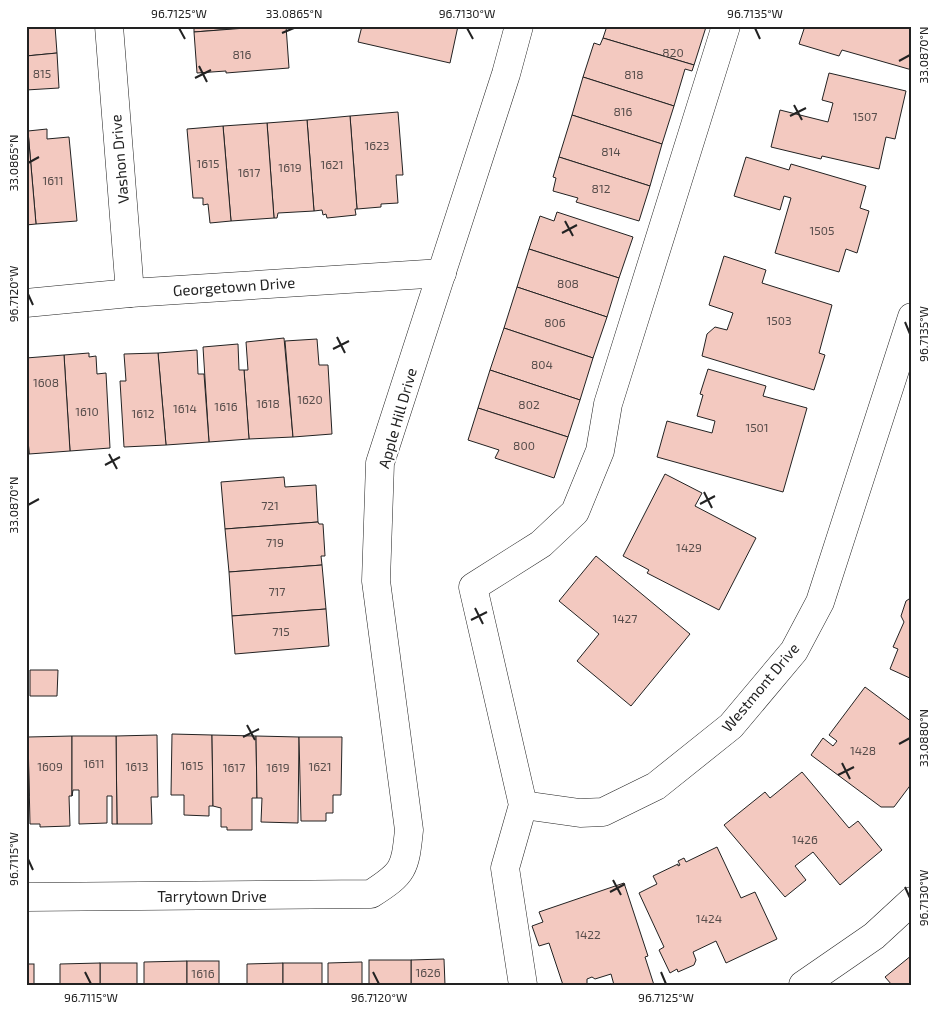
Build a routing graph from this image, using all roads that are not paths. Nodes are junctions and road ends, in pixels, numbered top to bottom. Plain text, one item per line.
1 (109, 26) edge
2 (519, 26) edge
3 (726, 26) edge
4 (442, 273) junction
5 (130, 292) junction
6 (26, 303) edge
7 (912, 318) edge
8 (523, 805) junction
9 (393, 880) joint
10 (26, 897) edge
11 (912, 901) edge
12 (523, 985) edge
13 (803, 985) edge

1 - 5 street, Vashon Drive
2 - 4 street, Apple Hill Drive
3 - 8 street
4 - 5 street, Georgetown Drive
4 - 9 street, Apple Hill Drive
5 - 6 street, Georgetown Drive
7 - 8 street, Westmont Drive
8 - 12 street
9 - 10 street, Tarrytown Drive
11 - 13 street

